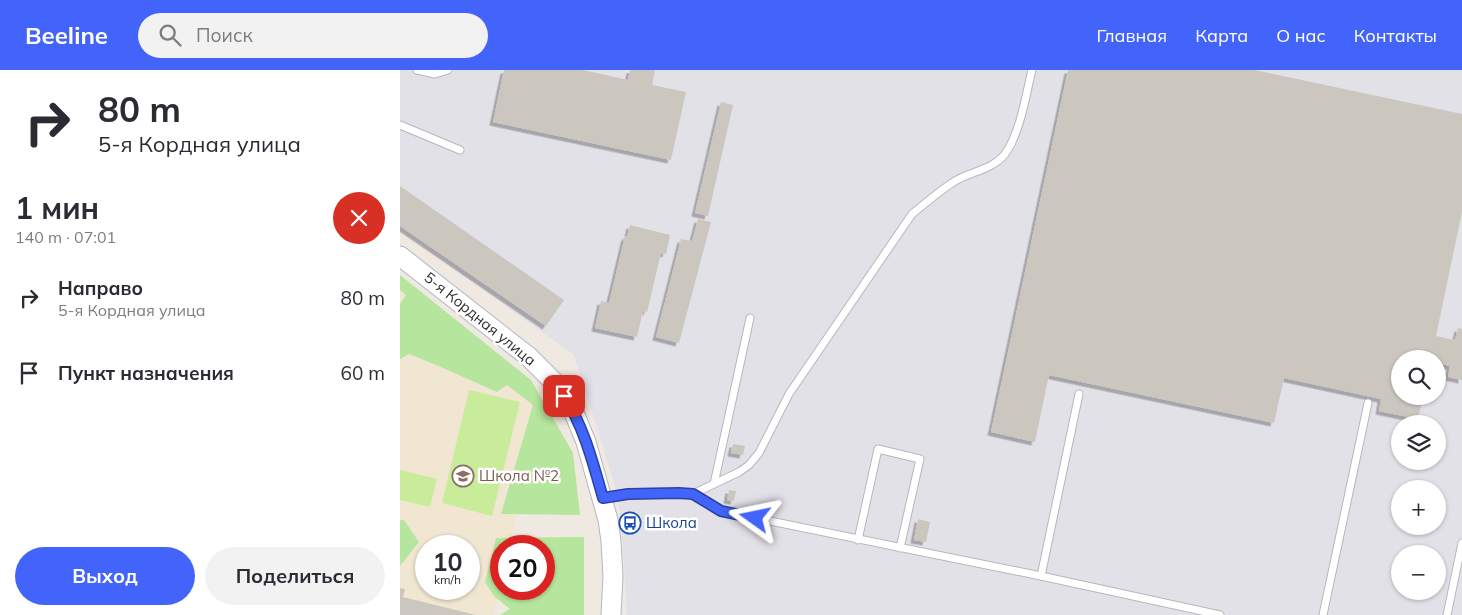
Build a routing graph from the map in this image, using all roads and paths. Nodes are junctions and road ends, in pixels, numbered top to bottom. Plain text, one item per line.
1 (417, 70) edge
2 (448, 70) edge
3 (1032, 70) edge
4 (400, 125) edge
5 (460, 150) dead end
6 (400, 256) edge
7 (750, 318) dead end
8 (1079, 394) dead end
9 (1368, 404) dead end
10 (714, 484) junction
11 (693, 494) junction
12 (603, 498) junction
13 (858, 540) junction
14 (1462, 543) edge
15 (900, 548) junction
16 (1040, 576) junction
17 (611, 615) edge
18 (1220, 615) edge
19 (1323, 615) edge
20 (1447, 615) edge

1 - 2 lane
3 - 10 lane
4 - 5 lane
6 - 12 main road, 5-я Кордная улица
7 - 10 lane
8 - 16 lane
9 - 19 lane
10 - 11 lane
11 - 12 lane
11 - 13 lane
12 - 17 main road, 5-я Кордная улица
13 - 15 lane
13 - 15 lane
14 - 20 lane
15 - 16 lane
16 - 18 lane

